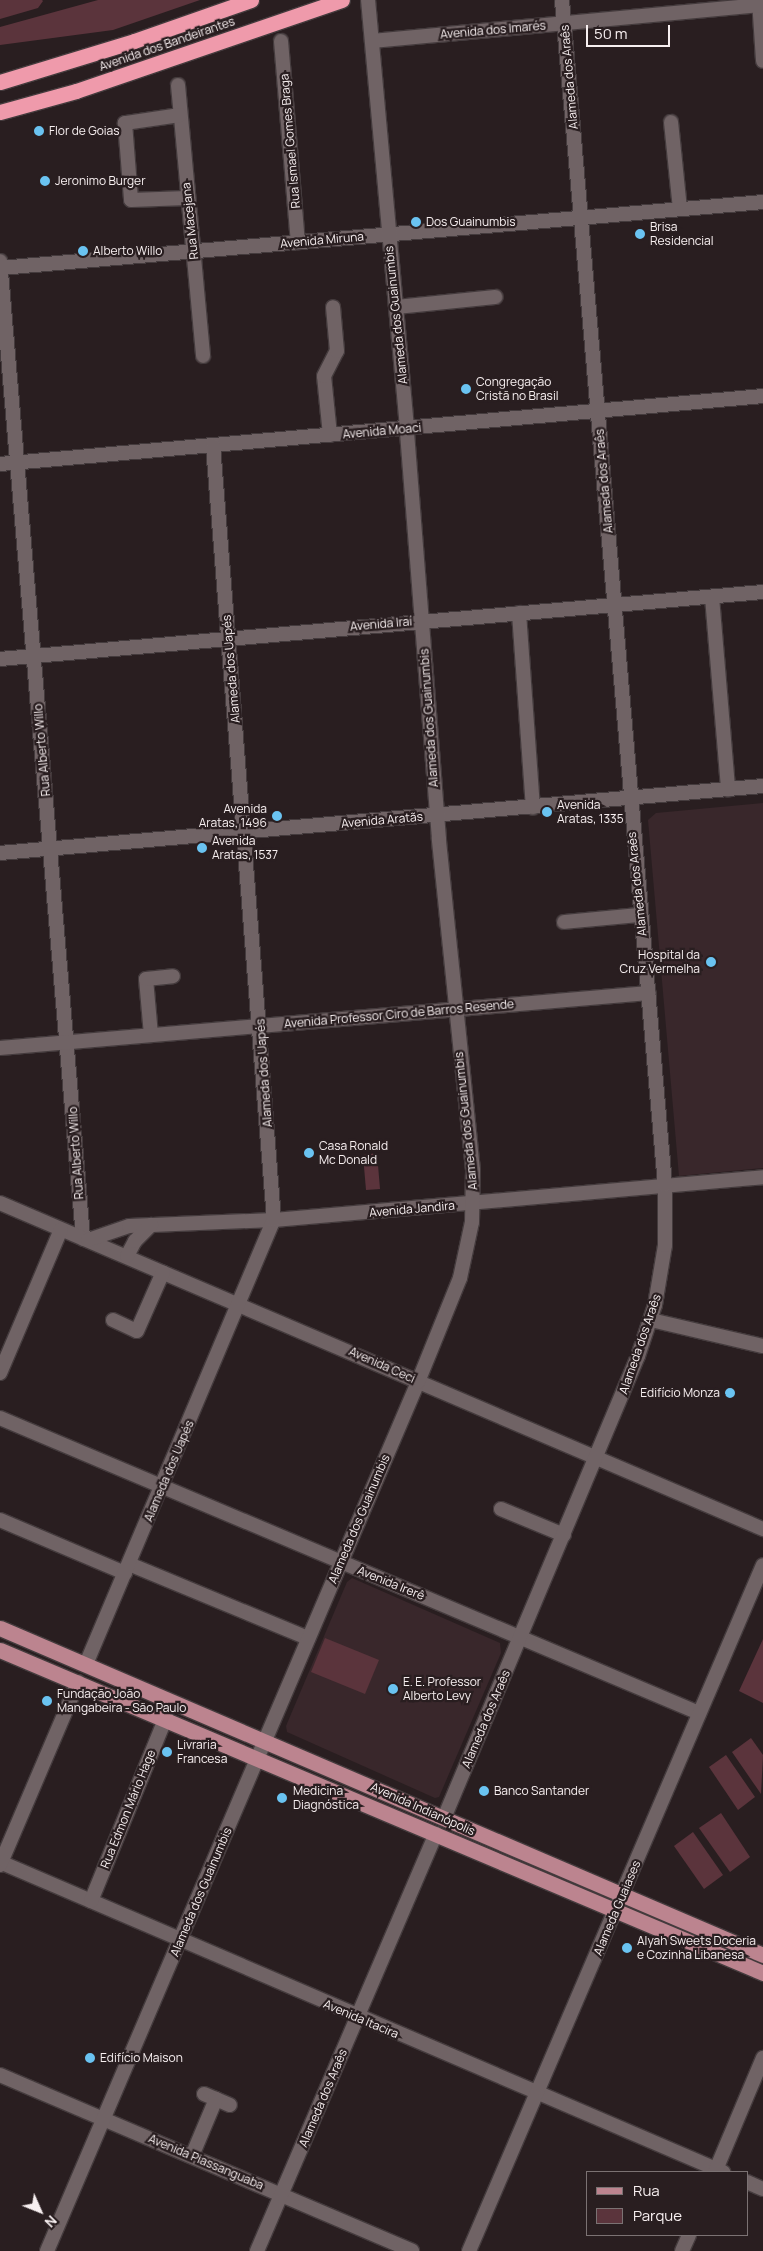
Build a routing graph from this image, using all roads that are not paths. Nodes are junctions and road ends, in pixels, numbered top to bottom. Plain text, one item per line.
1 (251, 0) edge
2 (342, 0) edge
3 (368, 0) edge
4 (562, 0) edge
5 (659, 0) edge
6 (760, 4) edge
7 (660, 14) junction
8 (564, 23) junction
9 (372, 40) junction
10 (281, 41) dead end
11 (763, 61) edge
12 (0, 82) edge
13 (178, 85) dead end
14 (0, 112) edge
15 (180, 115) junction
16 (671, 122) dead end
17 (187, 198) junction
18 (763, 202) edge
19 (680, 209) junction
20 (580, 217) junction
21 (387, 234) junction
22 (298, 242) junction
23 (193, 251) junction
24 (0, 266) edge
25 (495, 298) dead end
26 (396, 306) junction
27 (333, 307) dead end
28 (203, 356) dead end
29 (763, 396) edge
30 (598, 411) junction
31 (407, 428) junction
32 (330, 435) junction
33 (213, 445) junction
34 (18, 462) junction
35 (0, 464) edge
36 (763, 592) edge
37 (712, 597) junction
38 (615, 606) junction
39 (519, 613) junction
40 (422, 621) junction
41 (229, 638) junction
42 (34, 656) junction
43 (0, 659) edge
44 (763, 786) edge
45 (728, 789) junction
46 (629, 798) junction
47 (533, 807) junction
48 (437, 816) junction
49 (245, 832) junction
50 (51, 849) junction
51 (0, 853) edge
52 (640, 915) junction
53 (564, 922) dead end
54 (173, 976) dead end
55 (648, 993) junction
56 (455, 1011) junction
57 (261, 1026) junction
58 (151, 1035) junction
59 (68, 1042) junction
60 (0, 1048) edge
61 (763, 1177) edge
62 (665, 1185) junction
63 (0, 1203) edge
64 (474, 1204) junction
65 (274, 1220) junction
66 (151, 1225) junction
67 (61, 1229) junction
68 (86, 1239) junction
69 (128, 1256) junction
70 (163, 1272) junction
71 (240, 1303) junction
72 (113, 1320) dead end
73 (651, 1320) junction
74 (763, 1346) edge
75 (0, 1373) edge
76 (418, 1382) junction
77 (0, 1418) edge
78 (598, 1458) junction
79 (162, 1486) junction
80 (501, 1509) dead end
81 (0, 1520) edge
82 (763, 1529) edge
83 (564, 1535) junction
84 (340, 1562) junction
85 (763, 1565) edge
86 (127, 1568) junction
87 (0, 1628) edge
88 (521, 1636) junction
89 (308, 1638) junction
90 (0, 1650) edge
91 (86, 1664) junction
92 (78, 1682) junction
93 (699, 1714) junction
94 (166, 1718) junction
95 (266, 1741) junction
96 (258, 1757) junction
97 (444, 1818) junction
98 (436, 1834) junction
99 (0, 1863) edge
100 (622, 1895) junction
101 (91, 1901) junction
102 (616, 1910) junction
103 (180, 1940) junction
104 (763, 1954) edge
105 (763, 1973) edge
106 (357, 2018) junction
107 (763, 2058) edge
108 (0, 2075) edge
109 (538, 2093) junction
110 (230, 2105) dead end
111 (103, 2118) junction
112 (192, 2156) junction
113 (718, 2171) edge
114 (748, 2182) edge
115 (763, 2189) edge
116 (280, 2194) junction
117 (689, 2236) edge
118 (47, 2251) edge
119 (257, 2251) edge
120 (412, 2251) edge
121 (469, 2251) edge
122 (682, 2251) edge

1 - 12 highway, Avenida dos Bandeirantes
2 - 14 highway, Avenida dos Bandeirantes
3 - 9 street, Alameda dos Guainumbis
4 - 8 street, Alameda dos Araês
5 - 7 street
6 - 7 street, Avenida dos Imarés
6 - 11 street
7 - 8 street, Avenida dos Imarés
8 - 9 street, Avenida dos Imarés
8 - 20 street, Alameda dos Araês
9 - 21 street, Alameda dos Guainumbis
10 - 22 street, Rua Ismael Gomes Braga
13 - 15 street, Rua Macejana
15 - 17 street, Rua Macejana
15 - 17 street
16 - 19 street
17 - 23 street, Rua Macejana
18 - 19 street, Avenida Miruna
19 - 20 street, Avenida Miruna
20 - 21 street, Avenida Miruna
20 - 30 street, Alameda dos Araês
21 - 22 street, Avenida Miruna
21 - 26 street, Alameda dos Guainumbis
22 - 23 street, Avenida Miruna
23 - 24 street, Avenida Miruna
23 - 28 street, Rua Macejana
24 - 34 street, Rua Alberto Willo
25 - 26 street
26 - 31 street, Alameda dos Guainumbis
27 - 32 street
29 - 30 street, Avenida Moaci
30 - 31 street, Avenida Moaci
30 - 38 street, Alameda dos Araês
31 - 32 street, Avenida Moaci
31 - 40 street, Alameda dos Guainumbis
32 - 33 street, Avenida Moaci
33 - 34 street, Avenida Moaci
33 - 41 street, Alameda dos Uapés
34 - 35 street, Avenida Moaci
34 - 42 street, Rua Alberto Willo
36 - 37 street, Avenida Iraí
37 - 38 street, Avenida Iraí
37 - 45 street
38 - 39 street, Avenida Iraí
38 - 46 street, Alameda dos Araês
39 - 40 street, Avenida Iraí
39 - 47 street
40 - 41 street, Avenida Iraí
40 - 48 street, Alameda dos Guainumbis
41 - 42 street, Avenida Iraí
41 - 49 street, Alameda dos Uapés
42 - 43 street, Avenida Iraí
42 - 50 street, Rua Alberto Willo
44 - 45 street, Avenida Aratãs
45 - 46 street, Avenida Aratãs
46 - 47 street, Avenida Aratãs
46 - 52 street, Alameda dos Araês
47 - 48 street, Avenida Aratãs
48 - 49 street, Avenida Aratãs
48 - 56 street, Alameda dos Guainumbis
49 - 50 street, Avenida Aratãs
49 - 57 street, Alameda dos Uapés
50 - 51 street, Avenida Aratãs
50 - 59 street, Rua Alberto Willo
52 - 53 street
52 - 55 street, Alameda dos Araês
54 - 58 street
55 - 56 street, Avenida Professor Ciro de Barros Resende
55 - 62 street, Alameda dos Araês
56 - 57 street, Avenida Professor Ciro de Barros Resende
56 - 64 street, Alameda dos Guainumbis
57 - 58 street, Avenida Professor Ciro de Barros Resende
57 - 65 street, Alameda dos Uapés
58 - 59 street, Avenida Professor Ciro de Barros Resende
59 - 60 street, Avenida Professor Ciro de Barros Resende
59 - 68 street, Rua Alberto Willo
61 - 62 street, Avenida Jandira
62 - 64 street, Avenida Jandira
62 - 73 street, Alameda dos Araês
63 - 67 street, Avenida Ceci
64 - 65 street, Avenida Jandira
64 - 76 street, Alameda dos Guainumbis
65 - 66 street, Avenida Jandira
65 - 71 street, Alameda dos Uapés
66 - 68 street, Avenida Jandira
66 - 69 street
67 - 68 street, Avenida Ceci
67 - 75 street
68 - 69 street, Avenida Ceci
69 - 70 street, Avenida Ceci
70 - 71 street, Avenida Ceci
70 - 72 street
71 - 76 street, Avenida Ceci
71 - 79 street, Alameda dos Uapés
73 - 74 street
73 - 78 street, Alameda dos Araês
76 - 78 street, Avenida Ceci
76 - 84 street, Alameda dos Guainumbis
77 - 79 street, Avenida Irerê
78 - 82 street, Avenida Ceci
78 - 83 street, Alameda dos Araês
79 - 84 street, Avenida Irerê
79 - 86 street, Alameda dos Uapés
80 - 83 street
81 - 86 street
83 - 88 street, Alameda dos Araês
84 - 88 street, Avenida Irerê
84 - 89 street, Alameda dos Guainumbis
85 - 93 street, Alameda Guaiases
86 - 89 street
86 - 91 street, Alameda dos Uapés
87 - 91 main road, Avenida Indianópolis
88 - 93 street, Avenida Irerê
88 - 97 street, Alameda dos Araês
89 - 95 street, Alameda dos Guainumbis
90 - 92 main road, Avenida Indianópolis
91 - 95 main road, Avenida Indianópolis
92 - 94 main road, Avenida Indianópolis
92 - 99 street
93 - 100 street, Alameda Guaiases
94 - 96 main road, Avenida Indianópolis
94 - 101 street, Rua Edmon Mário Hage
95 - 96 street, Alameda dos Guainumbis
95 - 97 main road, Avenida Indianópolis
96 - 98 main road, Avenida Indianópolis
96 - 103 street, Alameda dos Guainumbis
97 - 100 main road, Avenida Indianópolis
98 - 102 main road, Avenida Indianópolis
98 - 106 street, Alameda dos Araês
99 - 101 street, Avenida Itacira
100 - 102 street, Alameda Guaiases
100 - 104 main road, Avenida Indianópolis
101 - 103 street, Avenida Itacira
102 - 105 main road, Avenida Indianópolis
102 - 109 street, Alameda Guaiases
103 - 106 street, Avenida Itacira
103 - 111 street, Alameda dos Guainumbis
106 - 109 street, Avenida Itacira
106 - 116 street, Alameda dos Araês
107 - 113 street
108 - 111 street, Avenida Piassanguaba
109 - 113 street, Avenida Itacira
109 - 121 street, Alameda Guaiases
110 - 112 street
111 - 112 street, Avenida Piassanguaba
111 - 118 street, Alameda dos Guainumbis
112 - 116 street, Avenida Piassanguaba
114 - 115 street
116 - 119 street, Alameda dos Araês
116 - 120 street, Avenida Piassanguaba
117 - 122 street

